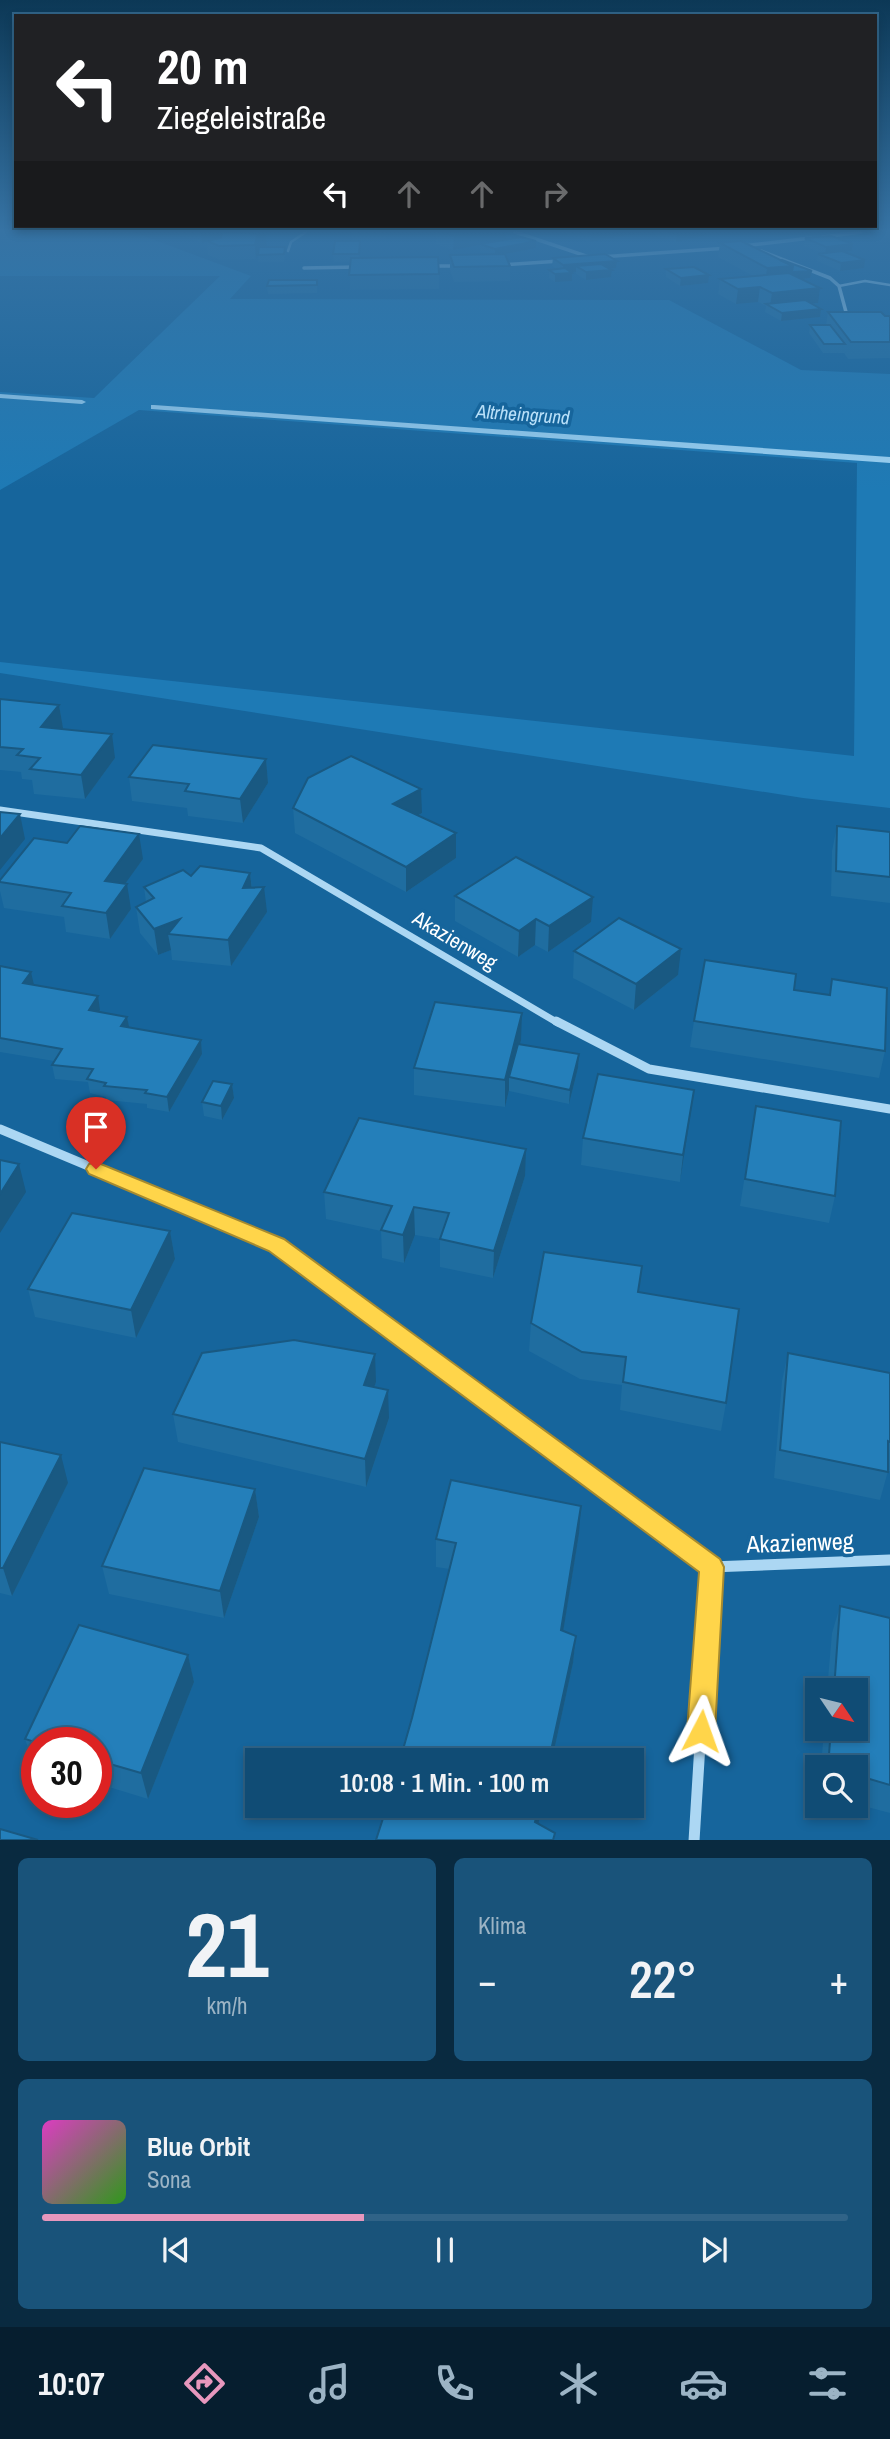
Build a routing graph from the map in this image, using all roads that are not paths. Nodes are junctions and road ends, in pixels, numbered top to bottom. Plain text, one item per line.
1 (0, 810) edge
2 (890, 1109) edge
3 (0, 1129) edge
4 (890, 1559) edge
5 (711, 1567) junction
6 (694, 1840) edge

1 - 2 street, Akazienweg
3 - 5 street
4 - 5 street, Akazienweg
5 - 6 street

